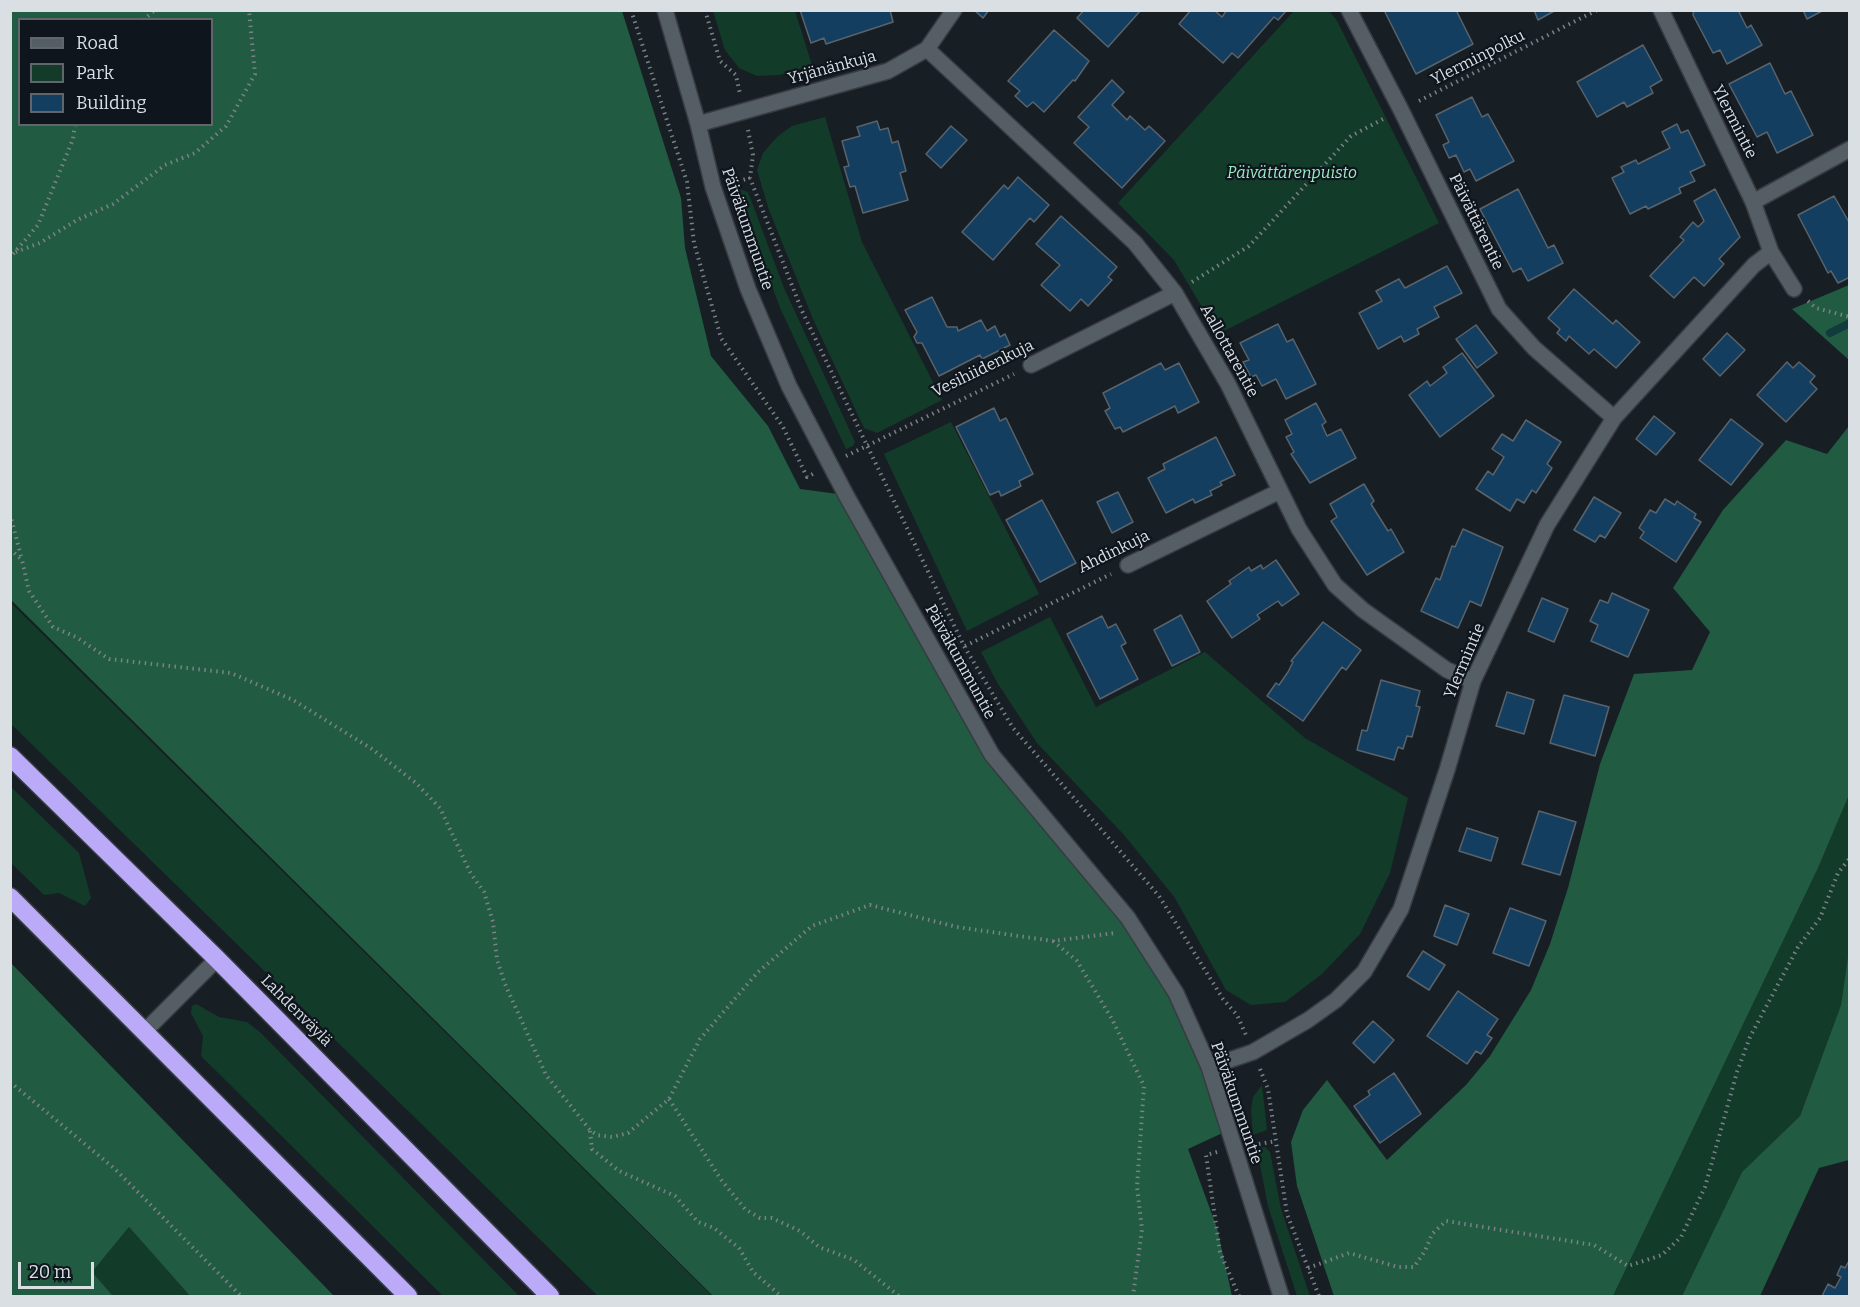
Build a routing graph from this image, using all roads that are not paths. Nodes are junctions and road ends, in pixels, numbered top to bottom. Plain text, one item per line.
1 (665, 10) edge
2 (954, 10) edge
3 (1348, 10) edge
4 (1661, 10) edge
5 (927, 49) junction
6 (698, 124) junction
7 (1850, 149) edge
8 (1753, 202) junction
9 (1771, 252) junction
10 (1794, 289) road end
11 (1175, 293) junction
12 (1031, 365) road end
13 (1614, 418) junction
14 (1280, 491) junction
15 (1128, 565) road end
16 (1473, 681) junction
17 (10, 756) edge
18 (10, 897) edge
19 (217, 959) junction
20 (145, 1031) junction
21 (1209, 1067) junction
22 (408, 1296) edge
23 (550, 1296) edge
24 (1281, 1296) edge

1 - 6 street, Päiväkummuntie
2 - 5 street, Yrjänänkuja
3 - 13 street, Päivättärentie
4 - 8 street, Ylermintie
5 - 6 street, Yrjänänkuja
5 - 11 street, Aallottarentie
6 - 21 street, Päiväkummuntie
7 - 8 street
8 - 9 street, Ylermintie
9 - 10 street, Ylermintie
9 - 13 street, Ylermintie
11 - 12 street, Vesihiidenkuja
11 - 14 street, Aallottarentie
13 - 16 street, Ylermintie
14 - 15 street, Ahdinkuja
14 - 16 street, Aallottarentie
16 - 21 street, Ylermintie
17 - 19 highway, Lahdenväylä
18 - 20 highway
19 - 20 street
19 - 23 highway, Lahdenväylä
20 - 22 highway
21 - 24 street, Päiväkummuntie

